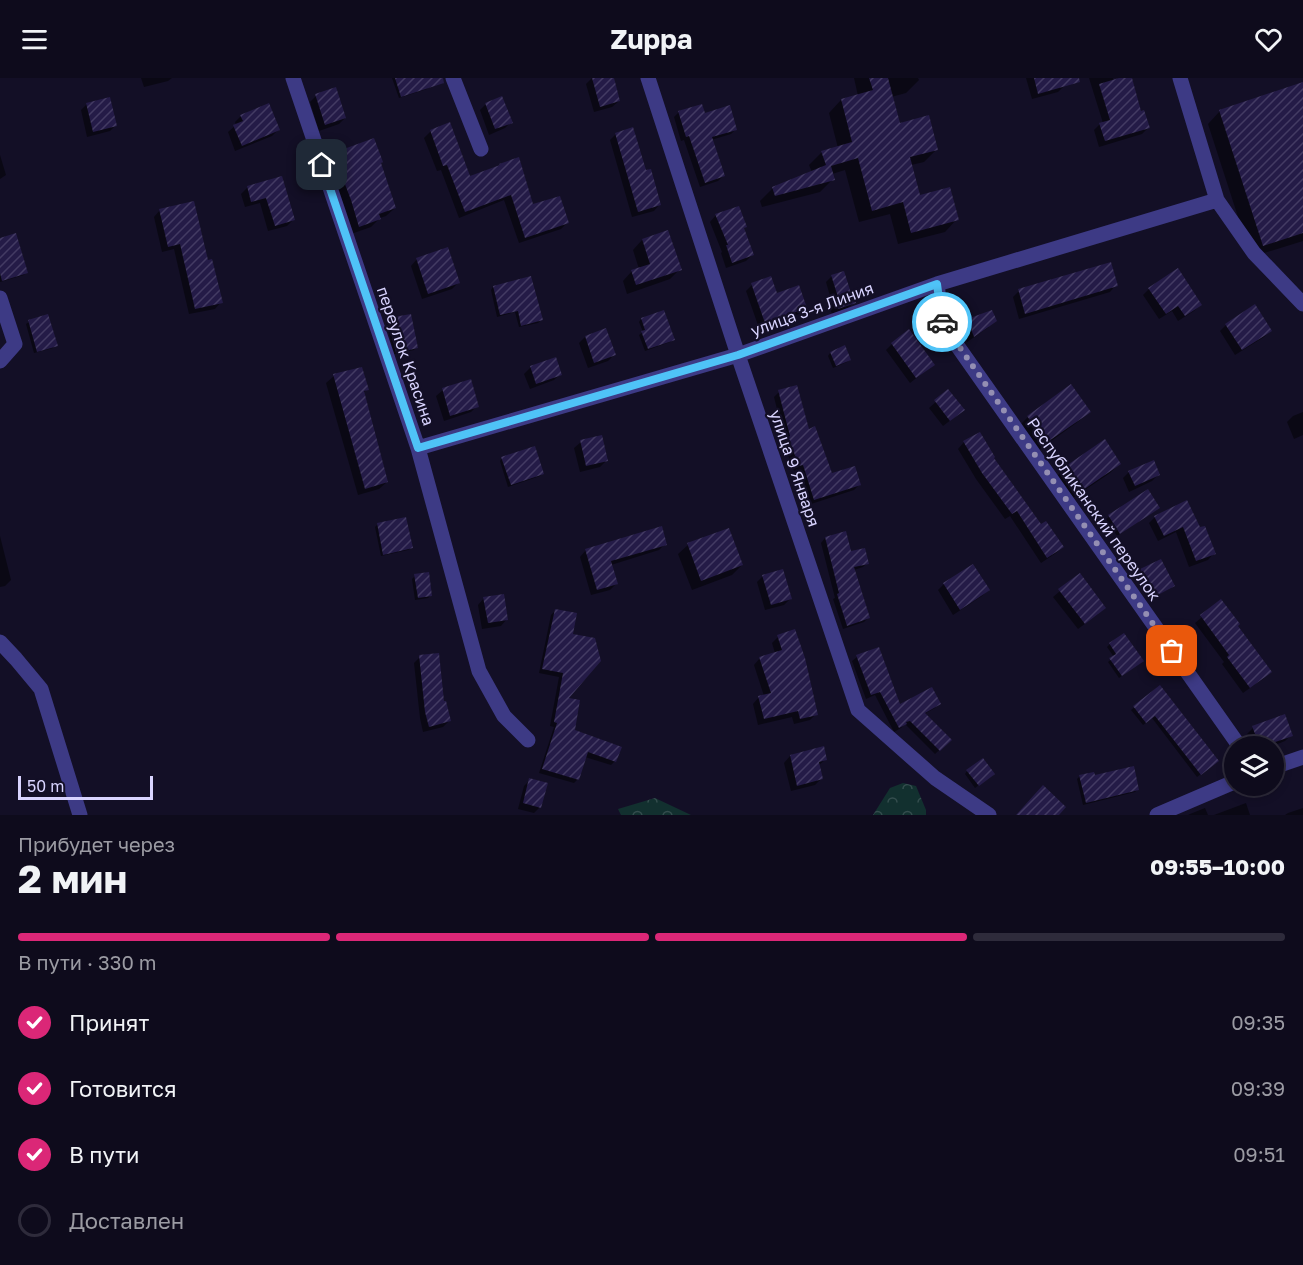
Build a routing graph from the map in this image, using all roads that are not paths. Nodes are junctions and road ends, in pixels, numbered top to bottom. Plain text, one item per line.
1 (293, 78) edge
2 (453, 78) edge
3 (648, 78) edge
4 (1180, 78) edge
5 (480, 149) dead end
6 (1216, 200) junction
7 (937, 284) junction
8 (0, 298) edge
9 (1303, 304) edge
10 (738, 355) junction
11 (0, 361) edge
12 (418, 448) junction
13 (0, 642) edge
14 (1232, 736) edge
15 (528, 740) dead end
16 (1303, 757) edge
17 (1284, 764) edge
18 (1224, 786) edge
19 (80, 815) edge
20 (988, 815) edge
21 (1157, 815) edge

1 - 12 street, переулок Красина
2 - 5 street
3 - 10 street, улица 9 Января
4 - 6 street
6 - 7 street, улица 3-я Линия
6 - 9 street
7 - 10 street, улица 3-я Линия
7 - 14 street, Республиканский переулок
8 - 11 street
10 - 12 street, улица 3-я Линия
10 - 20 street, улица 9 Января
12 - 15 street, переулок Красина
13 - 19 street
16 - 17 street
18 - 21 street

